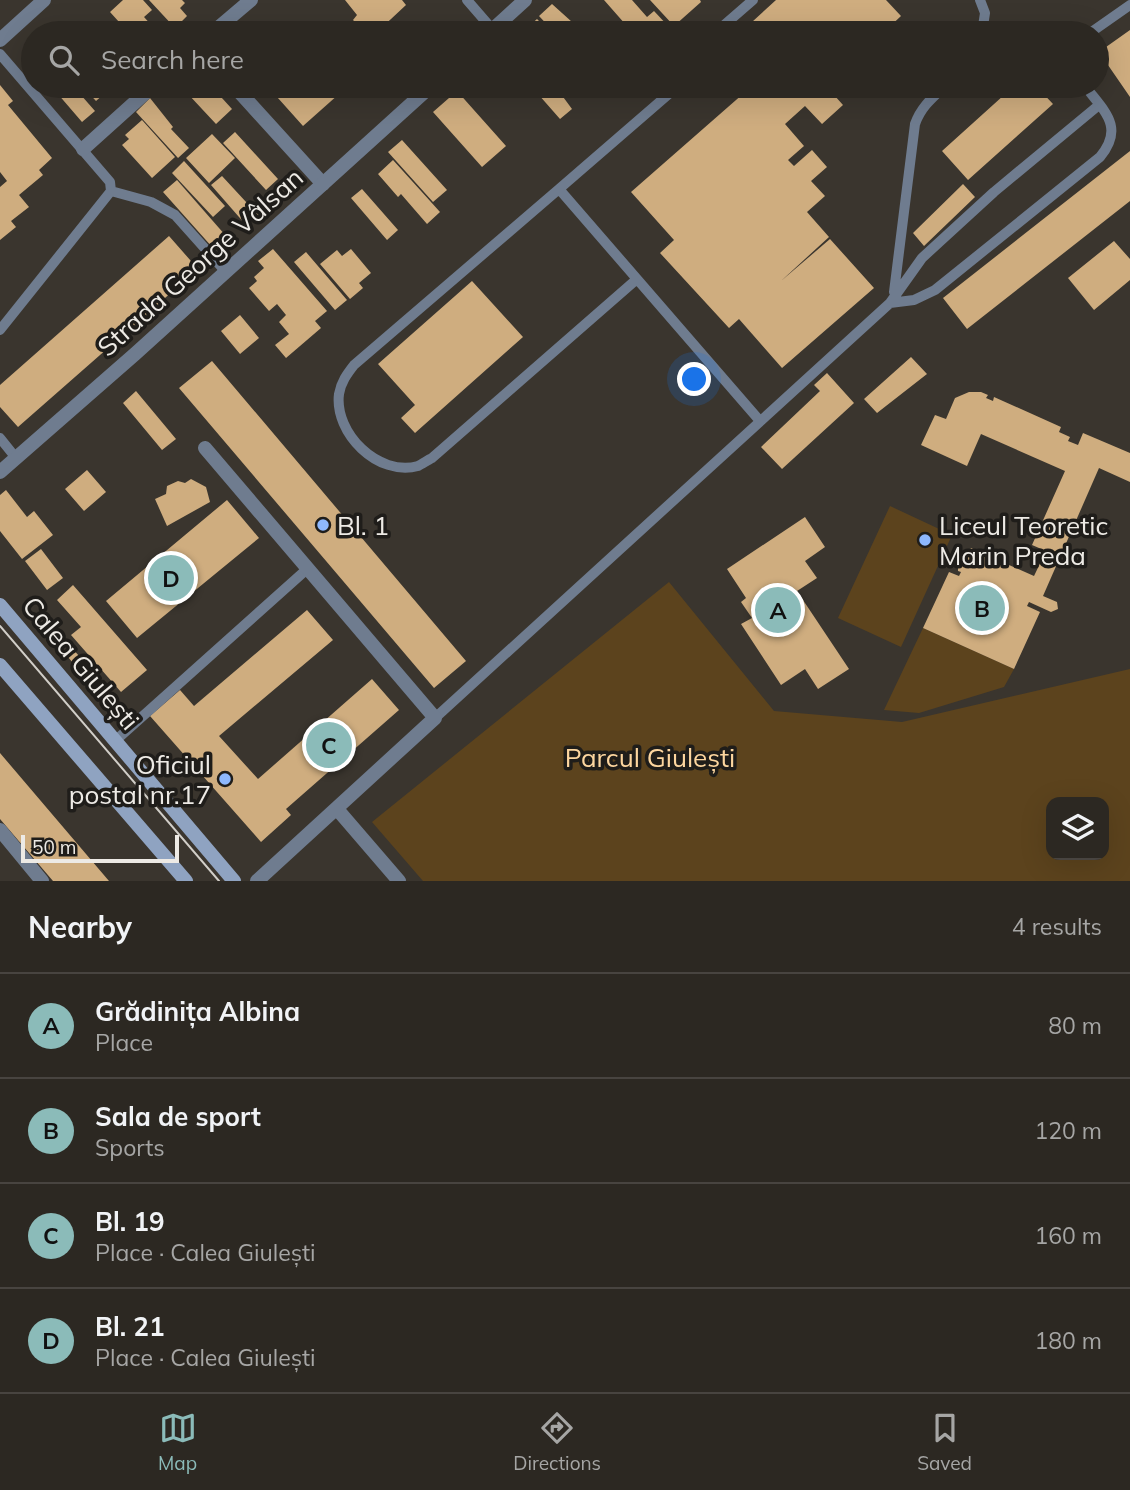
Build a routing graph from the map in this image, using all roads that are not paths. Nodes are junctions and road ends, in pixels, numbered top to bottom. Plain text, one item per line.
1 (44, 0) edge
2 (251, 0) edge
3 (467, 0) edge
4 (526, 0) edge
5 (753, 0) edge
6 (980, 0) edge
7 (1130, 5) edge
8 (226, 21) edge
9 (483, 21) edge
10 (503, 21) edge
11 (729, 21) edge
12 (984, 21) edge
13 (1107, 21) edge
14 (0, 40) edge
15 (0, 54) edge
16 (21, 78) edge
17 (38, 98) edge
18 (140, 98) edge
19 (245, 98) edge
20 (418, 98) edge
21 (664, 98) edge
22 (932, 98) edge
23 (1094, 98) edge
24 (1099, 105) junction
25 (83, 149) junction
26 (323, 184) junction
27 (559, 190) junction
28 (111, 191) junction
29 (226, 272) junction
30 (637, 279) junction
31 (892, 299) junction
32 (0, 330) edge
33 (760, 421) junction
34 (0, 438) edge
35 (205, 447) dead end
36 (16, 458) junction
37 (0, 471) edge
38 (306, 570) junction
39 (0, 605) edge
40 (0, 665) edge
41 (435, 718) junction
42 (115, 741) junction
43 (337, 809) junction
44 (0, 830) edge
45 (228, 879) edge
46 (42, 881) edge
47 (186, 881) edge
48 (257, 881) edge
49 (399, 881) edge

1 - 14 street
2 - 8 street
3 - 9 lane
4 - 10 street
5 - 11 lane
6 - 12 lane
7 - 13 lane
15 - 16 lane
17 - 25 lane
18 - 25 street
19 - 26 street
20 - 26 street, Strada George Vâlsan
21 - 27 lane
22 - 31 lane
23 - 24 lane
24 - 31 lane
24 - 31 lane
25 - 28 lane
26 - 29 street, Strada George Vâlsan
27 - 30 lane
27 - 30 lane
28 - 29 lane
28 - 32 lane
29 - 36 street, Strada George Vâlsan
30 - 33 lane
31 - 33 lane
33 - 41 lane
34 - 36 lane
35 - 38 street
36 - 37 street, Strada George Vâlsan
38 - 41 street
38 - 42 lane
39 - 42 main road, Calea Giulești
40 - 47 main road
41 - 43 street
42 - 45 main road, Calea Giulești
43 - 48 street
43 - 49 street
44 - 46 street

